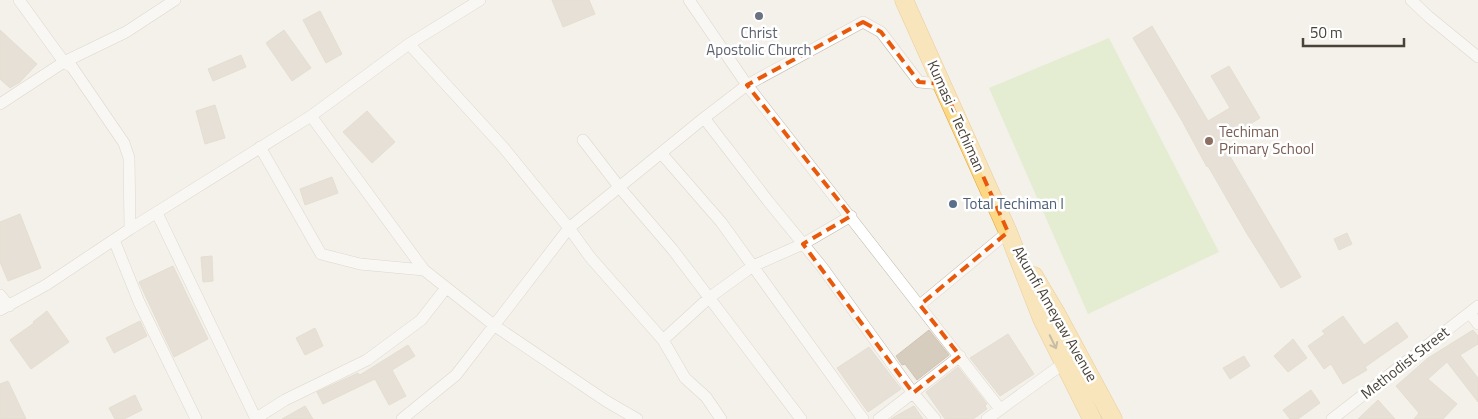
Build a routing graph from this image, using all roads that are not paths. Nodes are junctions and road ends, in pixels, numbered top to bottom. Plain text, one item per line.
1 (19, 0) edge
2 (175, 0) edge
3 (480, 0) edge
4 (688, 0) edge
5 (904, 0) edge
6 (1411, 0) edge
7 (410, 44) junction
8 (1478, 58) edge
9 (64, 62) junction
10 (942, 84) junction
11 (747, 85) junction
12 (0, 104) edge
13 (311, 116) junction
14 (704, 118) junction
15 (583, 140) dead end
16 (260, 147) junction
17 (660, 153) junction
18 (620, 188) junction
19 (157, 213) junction
20 (851, 216) junction
21 (569, 228) junction
22 (130, 229) junction
23 (1008, 232) junction
24 (114, 240) junction
25 (804, 244) junction
26 (753, 266) junction
27 (424, 270) junction
28 (446, 288) junction
29 (0, 295) edge
30 (710, 298) junction
31 (920, 305) junction
32 (4, 308) edge
33 (1474, 310) edge
34 (1478, 324) edge
35 (495, 326) junction
36 (663, 340) junction
37 (960, 356) junction
38 (1064, 363) junction
39 (913, 393) junction
40 (1000, 409) junction
41 (196, 419) edge
42 (256, 419) edge
43 (402, 419) edge
44 (637, 419) edge
45 (721, 419) edge
46 (801, 419) edge
47 (864, 419) edge
48 (879, 419) edge
49 (935, 419) edge
50 (987, 419) edge
51 (1092, 419) edge
52 (1113, 419) edge
53 (1332, 419) edge

1 - 9 street
2 - 9 street
3 - 7 street
4 - 11 street
5 - 10 highway, Kumasi - Techiman
6 - 8 street
7 - 13 street
7 - 21 street
9 - 12 street
9 - 22 street
10 - 11 street
10 - 23 highway, Kumasi - Techiman
11 - 14 street
11 - 20 street
13 - 16 street
13 - 27 street
14 - 17 street
14 - 25 street
15 - 18 street
16 - 19 street
16 - 27 street
17 - 18 street
17 - 26 street
18 - 21 street
18 - 30 street
19 - 22 street
19 - 42 street
20 - 25 street
20 - 31 street
21 - 35 street
21 - 36 street
22 - 24 street
23 - 31 street
23 -> 38 highway, Akumfi Ameyaw Avenue
23 - 52 highway, Akumfi Ameyaw Avenue
24 - 32 street
24 - 41 street
25 - 26 street
25 - 39 street
26 - 30 street
26 - 47 street
27 - 28 street
28 - 35 street
28 - 42 street
29 - 32 street
30 - 36 street
30 - 46 street
31 - 37 street
33 - 34 street
33 - 53 street, Methodist Street
35 - 43 street
35 - 44 street
36 - 45 street
37 - 39 street
37 - 40 street
38 - 40 street
38 - 51 highway, Akumfi Ameyaw Avenue
39 - 48 street
39 - 49 street
40 - 50 street

